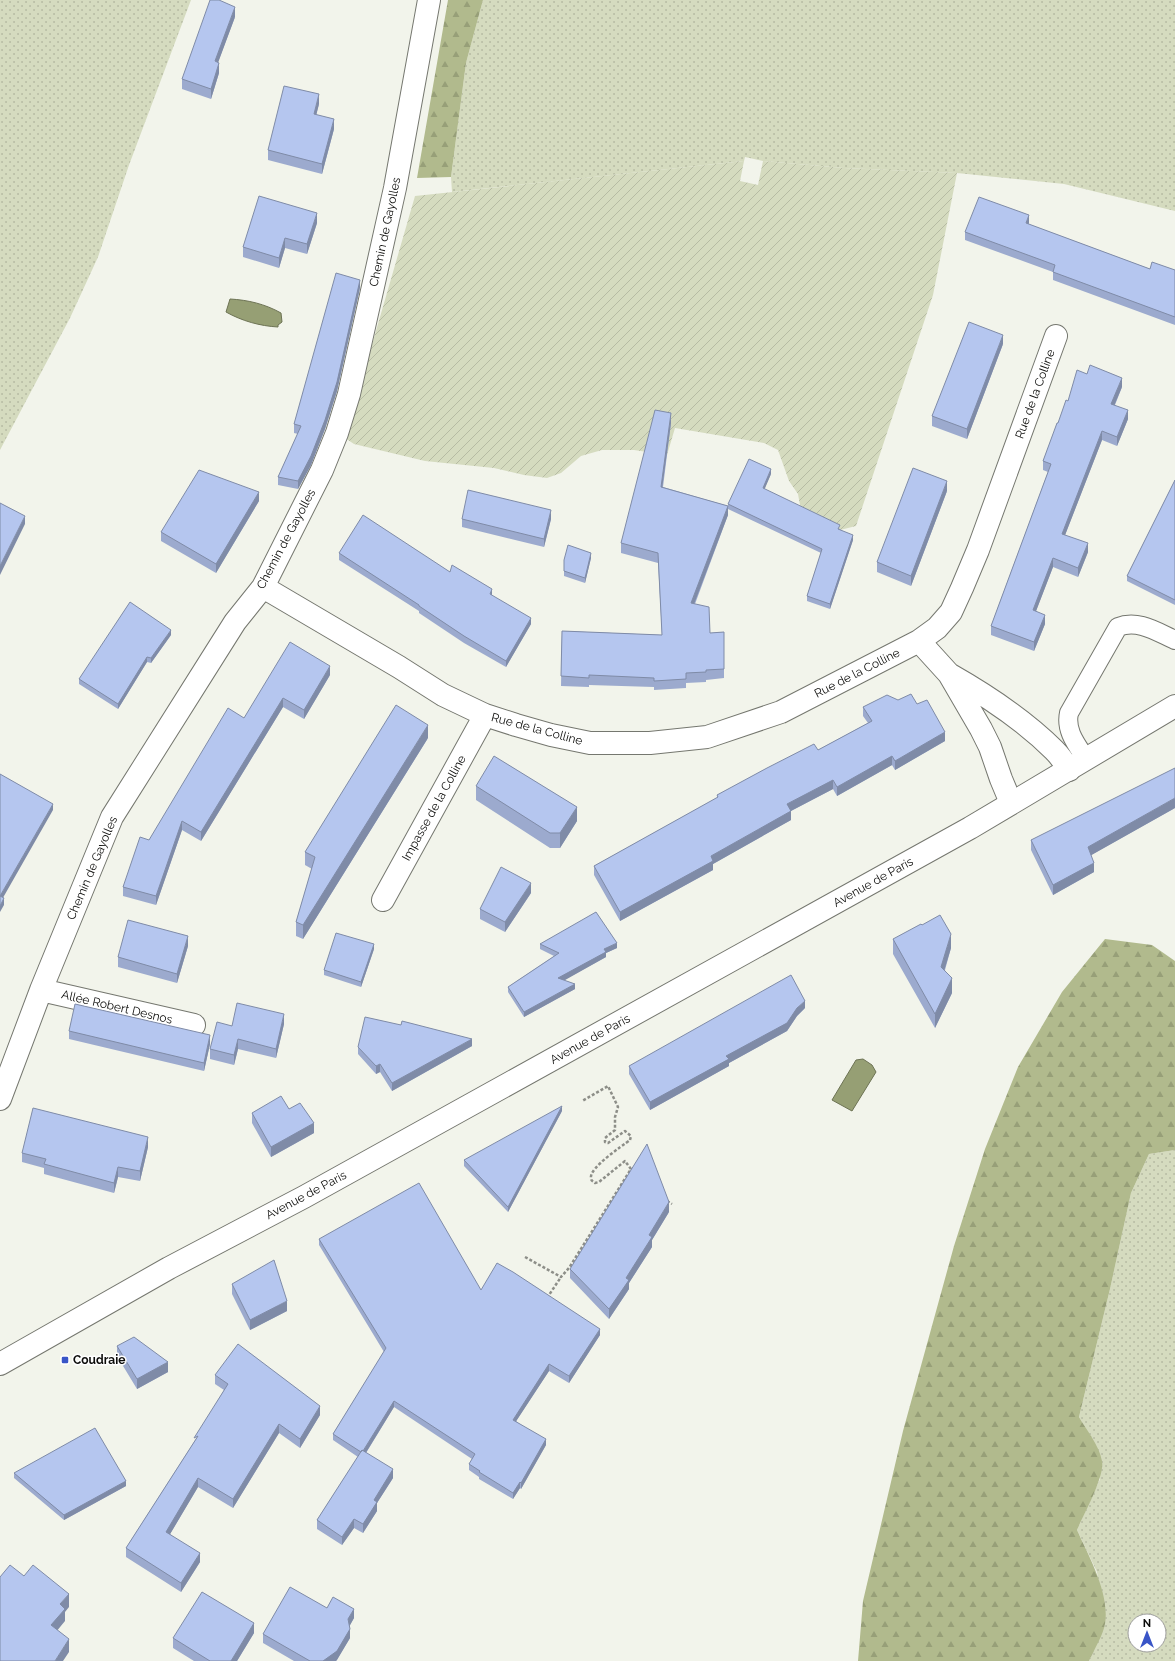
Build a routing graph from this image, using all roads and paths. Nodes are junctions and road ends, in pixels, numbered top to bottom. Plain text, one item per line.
1 (428, 0) edge
2 (1056, 336) dead end
3 (263, 587) junction
4 (1175, 640) edge
5 (919, 641) junction
6 (949, 674) junction
7 (1175, 706) edge
8 (486, 715) junction
9 (1078, 764) junction
10 (1012, 803) junction
11 (383, 900) dead end
12 (41, 990) junction
13 (194, 1025) dead end
14 (0, 1099) edge
15 (582, 1101) dead end
16 (630, 1168) junction
17 (634, 1172) edge
18 (661, 1197) edge
19 (672, 1204) dead end
20 (525, 1257) dead end
21 (561, 1277) junction
22 (544, 1303) edge
23 (0, 1364) edge

1 - 3 street, Chemin de Gayolles
2 - 5 street, Rue de la Colline
3 - 8 street, Rue de la Colline
3 - 12 street, Chemin de Gayolles
4 - 9 lane
5 - 6 street
5 - 8 street, Rue de la Colline
6 - 9 street
6 - 10 street
7 - 9 street, Avenue de Paris
8 - 11 street, Impasse de la Colline
9 - 10 street, Avenue de Paris
10 - 23 street, Avenue de Paris
12 - 13 street, Allée Robert Desnos
12 - 14 street, Chemin de Gayolles
15 - 16 path
16 - 17 path
16 - 21 path
18 - 19 path
20 - 21 path
21 - 22 path

